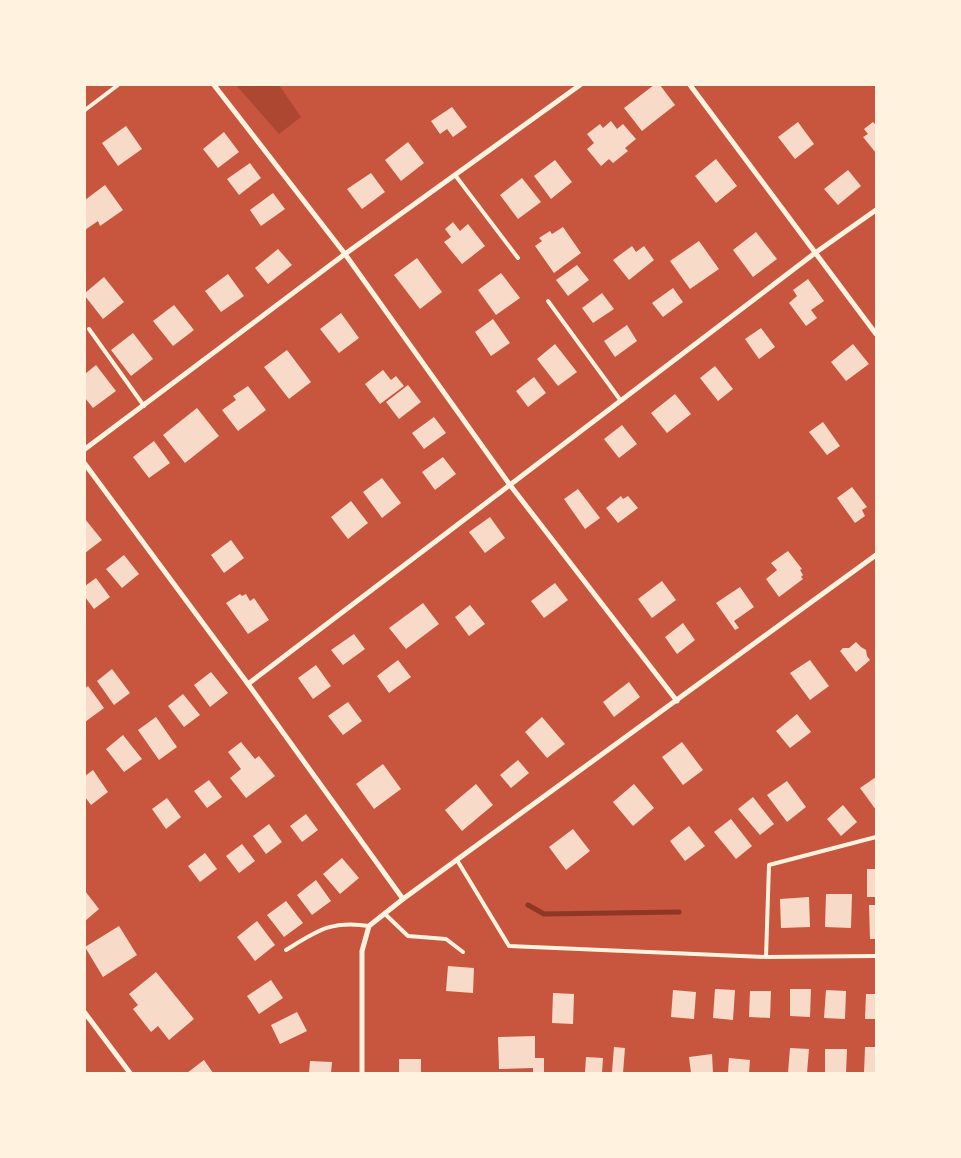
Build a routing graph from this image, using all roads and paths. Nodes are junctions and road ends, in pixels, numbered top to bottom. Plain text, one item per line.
1 (118, 85) edge
2 (214, 85) edge
3 (580, 85) edge
4 (690, 85) edge
5 (85, 110) edge
6 (455, 175) junction
7 (876, 210) edge
8 (815, 253) junction
9 (345, 254) junction
10 (518, 258) dead end
11 (548, 301) dead end
12 (89, 329) dead end
13 (876, 334) edge
14 (621, 401) junction
15 (144, 406) junction
16 (85, 449) edge
17 (85, 464) edge
18 (510, 485) junction
19 (876, 556) edge
20 (248, 684) junction
21 (678, 701) junction
22 (876, 837) edge
23 (457, 860) junction
24 (403, 899) junction
25 (385, 914) junction
26 (369, 926) junction
27 (286, 950) dead end
28 (462, 952) dead end
29 (876, 956) edge
30 (766, 957) junction
31 (85, 1013) edge
32 (130, 1073) edge
33 (362, 1073) edge

1 - 5 lane
2 - 9 street
3 - 6 street
4 - 8 street
6 - 9 street
6 - 10 lane
7 - 8 street
8 - 13 street
8 - 14 street
9 - 15 street
9 - 18 street
11 - 14 lane
12 - 15 lane
14 - 18 street
15 - 16 street
17 - 20 street
18 - 20 street
18 - 21 street
19 - 21 street
20 - 24 street
21 - 23 street
22 - 30 lane
23 - 24 street
23 - 30 lane
24 - 25 street
25 - 26 street
25 - 28 lane
26 - 27 lane
26 - 33 street
29 - 30 lane
31 - 32 street

